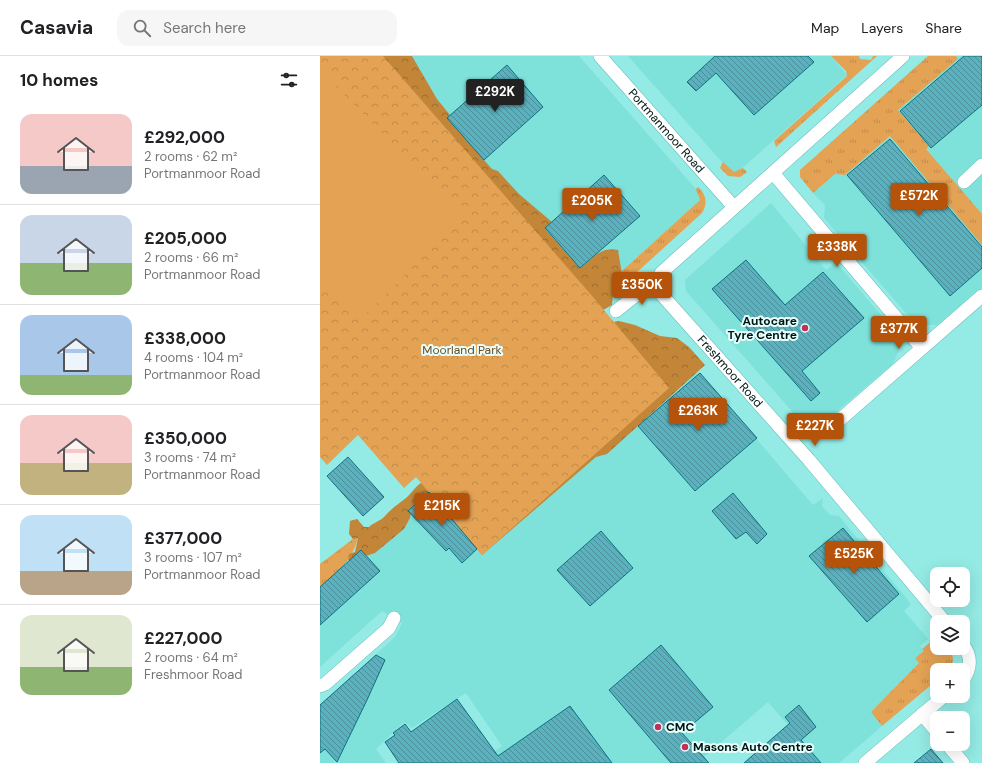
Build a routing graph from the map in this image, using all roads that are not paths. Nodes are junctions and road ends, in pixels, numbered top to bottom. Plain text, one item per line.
1 (600, 56) edge
2 (903, 56) edge
3 (979, 168) edge
4 (773, 173) junction
5 (964, 182) dead end
6 (733, 206) junction
7 (659, 284) junction
8 (982, 296) edge
9 (616, 311) dead end
10 (921, 347) junction
11 (834, 424) dead end
12 (939, 615) edge
13 (394, 618) dead end
14 (320, 686) edge
15 (935, 703) edge
16 (922, 714) junction
17 (930, 724) edge
18 (953, 751) edge
19 (865, 763) edge
20 (963, 763) edge

1 - 6 street, Portmanmoor Road
2 - 4 street
3 - 5 street
4 - 6 street
4 - 10 street
6 - 7 street
7 - 9 street
7 - 12 street, Freshmoor Road
8 - 10 street
10 - 11 street
13 - 14 street
15 - 16 street
16 - 17 street
16 - 19 street
18 - 20 street

